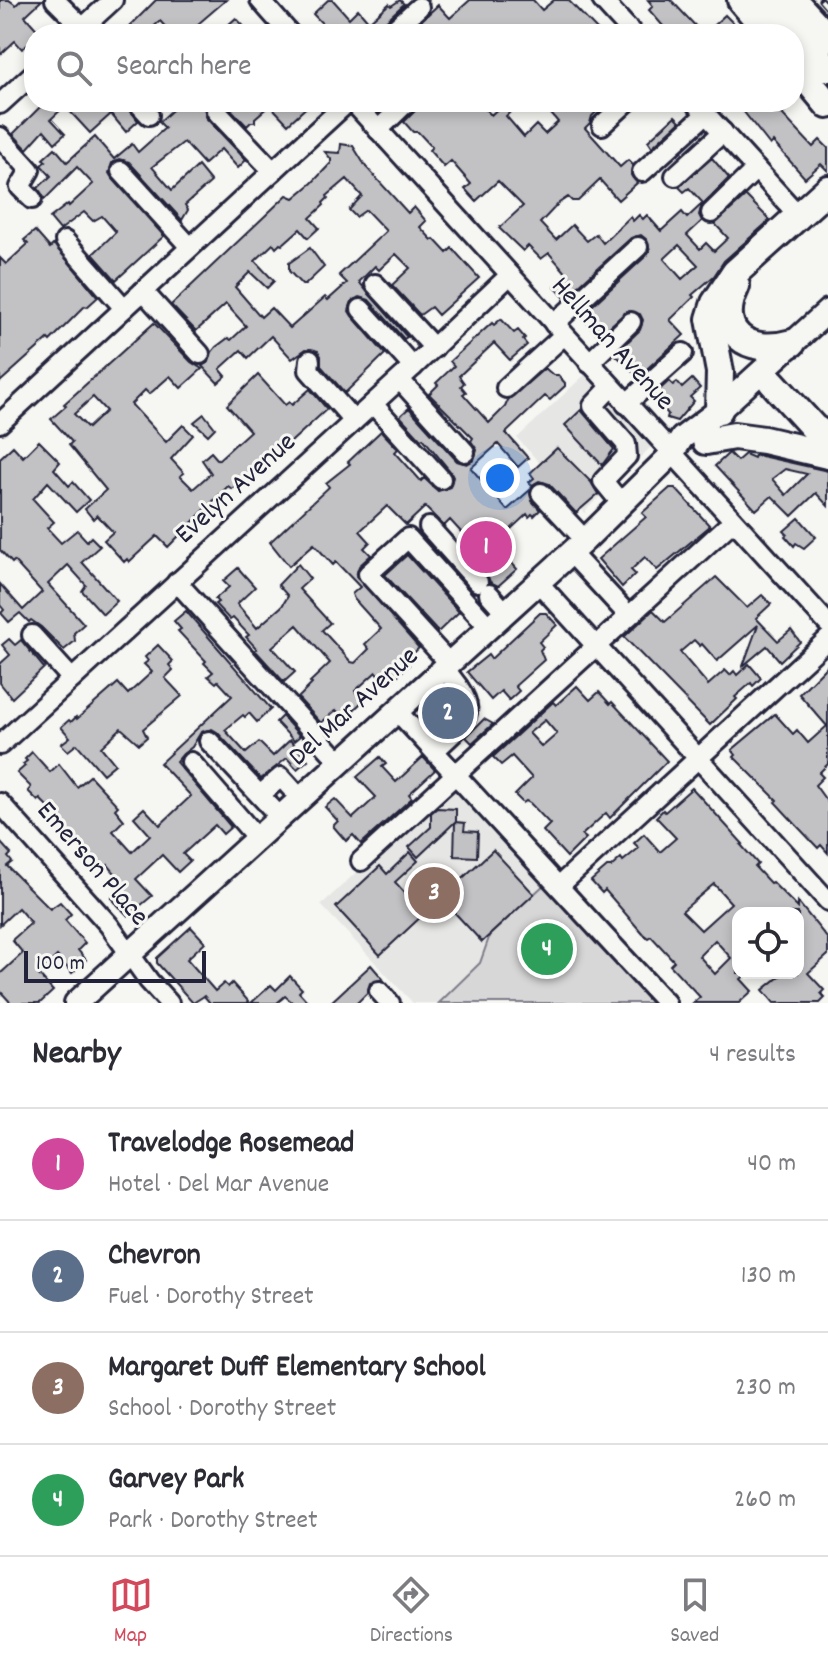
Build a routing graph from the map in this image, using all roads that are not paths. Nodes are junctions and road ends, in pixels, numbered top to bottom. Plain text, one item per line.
1 (55, 0) edge
2 (113, 0) edge
3 (602, 0) edge
4 (741, 0) edge
5 (765, 0) edge
6 (793, 0) edge
7 (269, 3) edge
8 (419, 7) dead end
9 (74, 24) edge
10 (87, 24) edge
11 (283, 24) edge
12 (400, 24) edge
13 (619, 24) edge
14 (761, 24) edge
15 (787, 24) edge
16 (828, 38) edge
17 (804, 42) edge
18 (828, 68) edge
19 (804, 76) edge
20 (24, 82) edge
21 (0, 104) edge
22 (828, 105) edge
23 (217, 112) edge
24 (339, 112) edge
25 (360, 112) edge
26 (397, 112) edge
27 (616, 112) edge
28 (697, 112) edge
29 (705, 112) edge
30 (602, 125) dead end
31 (378, 130) junction
32 (723, 132) junction
33 (0, 137) edge
34 (756, 169) junction
35 (121, 171) dead end
36 (273, 171) junction
37 (642, 172) dead end
38 (675, 176) dead end
39 (828, 189) edge
40 (32, 199) dead end
41 (828, 200) edge
42 (711, 213) dead end
43 (799, 216) junction
44 (65, 241) dead end
45 (190, 247) junction
46 (638, 247) dead end
47 (510, 275) junction
48 (375, 284) dead end
49 (143, 291) junction
50 (124, 308) junction
51 (361, 309) dead end
52 (828, 311) edge
53 (631, 322) dead end
54 (559, 330) junction
55 (828, 331) edge
56 (792, 343) junction
57 (434, 348) junction
58 (683, 353) dead end
59 (200, 354) dead end
60 (310, 360) dead end
61 (589, 363) junction
62 (406, 374) junction
63 (772, 382) junction
64 (611, 387) junction
65 (506, 388) dead end
66 (373, 404) junction
67 (626, 404) junction
68 (719, 410) junction
69 (354, 421) junction
70 (0, 423) edge
71 (828, 437) edge
72 (706, 441) junction
73 (465, 452) dead end
74 (672, 454) junction
75 (828, 455) edge
76 (627, 456) junction
77 (646, 478) junction
78 (441, 479) dead end
79 (541, 493) dead end
80 (621, 503) junction
81 (733, 521) junction
82 (429, 527) dead end
83 (578, 546) junction
84 (177, 582) junction
85 (538, 582) junction
86 (629, 616) junction
87 (497, 619) junction
88 (828, 624) edge
89 (32, 635) dead end
90 (828, 639) edge
91 (596, 646) junction
92 (450, 672) junction
93 (72, 679) junction
94 (397, 711) junction
95 (209, 741) dead end
96 (0, 745) edge
97 (434, 751) junction
98 (698, 759) junction
99 (191, 762) dead end
100 (340, 762) junction
101 (455, 774) junction
102 (260, 795) junction
103 (300, 798) junction
104 (0, 803) edge
105 (280, 817) junction
106 (257, 838) junction
107 (361, 861) dead end
108 (559, 886) junction
109 (828, 901) edge
110 (130, 953) junction
111 (76, 1003) edge
112 (169, 1003) edge
113 (666, 1003) edge

1 - 9 street
2 - 10 street
3 - 13 street
4 - 14 highway
5 - 15 highway
6 - 16 highway
7 - 11 street
8 - 12 street
17 - 18 highway
19 - 22 highway
20 - 21 street
23 - 36 street
24 - 36 street
25 - 31 street, Hellman Avenue
26 - 31 street
27 - 30 street
28 - 37 street
29 - 32 street
31 - 47 street, Hellman Avenue
32 - 34 street
32 - 38 street
33 - 40 street
34 - 42 street
34 - 43 street
35 - 45 street
36 - 45 street
39 - 43 highway
41 - 56 highway
43 - 68 highway
44 - 50 street
45 - 49 street
46 - 54 street
47 - 54 street, Hellman Avenue
47 - 57 street, Evelyn Avenue
48 - 57 street
49 - 50 street
49 - 59 street
50 - 70 street
51 - 62 street
52 - 56 main road, Del Mar Avenue
53 - 61 street
54 - 61 street, Hellman Avenue
54 - 65 street
55 - 63 main road, Del Mar Avenue
56 - 68 main road, Del Mar Avenue
57 - 62 street, Evelyn Avenue
58 - 67 street
60 - 69 street
61 - 64 street, Hellman Avenue
62 - 66 street, Evelyn Avenue
62 - 73 street
63 - 71 highway
63 - 72 main road, Del Mar Avenue
64 - 67 street, Hellman Avenue
64 - 76 street
66 - 69 street, Evelyn Avenue
66 - 78 street
67 - 74 street, Hellman Avenue
68 - 74 main road, Del Mar Avenue
69 - 84 street, Evelyn Avenue
72 - 74 main road, Del Mar Avenue
72 - 75 highway
74 - 77 main road, Del Mar Avenue
74 - 81 street, Hellman Avenue
76 - 77 street
76 - 80 street
77 - 80 main road, Del Mar Avenue
79 - 83 street
80 - 83 main road, Del Mar Avenue
81 - 86 street
81 - 88 street, Hellman Avenue
82 - 87 street
83 - 85 main road, Del Mar Avenue
83 - 86 street
84 - 93 street, Evelyn Avenue
84 - 100 street
85 - 87 main road, Del Mar Avenue
85 - 91 street
86 - 91 street
87 - 92 main road, Del Mar Avenue
87 - 92 street
89 - 93 street
90 - 98 street
91 - 98 street
91 - 101 street
92 - 94 main road, Del Mar Avenue
92 - 97 street
93 - 96 street, Evelyn Avenue
94 - 97 street
94 - 100 main road, Del Mar Avenue
95 - 102 street
97 - 101 street
98 - 108 street
98 - 109 street
99 - 106 street
100 - 103 main road, Del Mar Avenue
101 - 107 street
101 - 108 street
102 - 103 street
102 - 105 street
103 - 105 main road, Del Mar Avenue
104 - 110 street, Emerson Place
105 - 106 main road, Del Mar Avenue
106 - 110 main road, Del Mar Avenue
108 - 113 street
110 - 111 main road, Del Mar Avenue
110 - 112 street, Emerson Place

